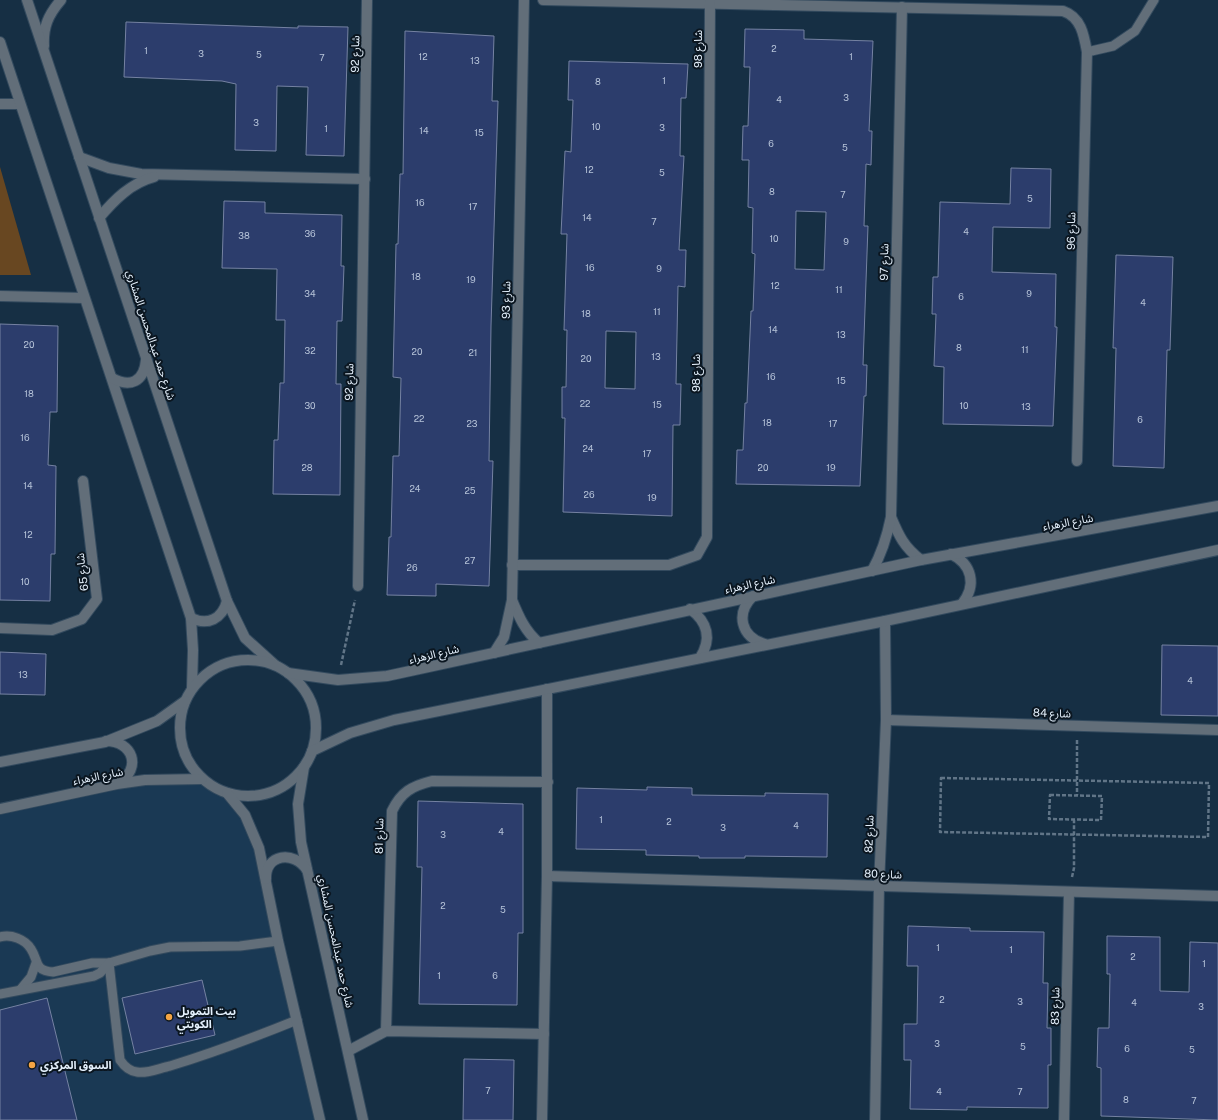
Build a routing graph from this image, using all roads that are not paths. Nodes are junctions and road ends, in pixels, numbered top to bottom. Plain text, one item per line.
1 (27, 0) edge
2 (61, 0) edge
3 (367, 0) edge
4 (524, 0) edge
5 (543, 0) edge
6 (1154, 0) edge
7 (710, 3) junction
8 (801, 3) edge
9 (902, 7) junction
10 (0, 42) edge
11 (44, 50) junction
12 (1087, 52) junction
13 (0, 104) edge
14 (20, 104) junction
15 (79, 157) junction
16 (164, 175) junction
17 (365, 179) junction
18 (99, 218) junction
19 (0, 296) edge
20 (84, 298) junction
21 (146, 360) junction
22 (112, 378) junction
23 (1077, 461) dead end
24 (83, 481) dead end
25 (1218, 506) edge
26 (890, 517) junction
27 (1218, 550) edge
28 (951, 554) junction
29 (921, 560) junction
30 (512, 565) junction
31 (872, 571) junction
32 (358, 586) road end
33 (753, 596) junction
34 (512, 600) junction
35 (227, 601) junction
36 (962, 604) junction
37 (690, 609) junction
38 (191, 618) junction
39 (885, 621) junction
40 (0, 628) edge
41 (539, 643) junction
42 (765, 644) junction
43 (494, 653) junction
44 (700, 658) junction
45 (275, 665) junction
46 (288, 672) junction
47 (192, 688) junction
48 (547, 688) junction
49 (185, 701) junction
50 (886, 720) junction
51 (1218, 730) edge
52 (105, 742) junction
53 (312, 751) junction
54 (0, 762) edge
55 (305, 766) junction
56 (202, 779) junction
57 (548, 782) junction
58 (117, 784) junction
59 (227, 793) junction
60 (0, 809) edge
61 (308, 871) junction
62 (547, 876) junction
63 (266, 885) junction
64 (879, 886) junction
65 (1069, 892) junction
66 (1218, 896) edge
67 (0, 937) edge
68 (278, 941) junction
69 (36, 963) junction
70 (109, 963) junction
71 (21, 989) junction
72 (0, 994) edge
73 (297, 1020) junction
74 (386, 1031) junction
75 (544, 1034) junction
76 (348, 1052) junction
77 (320, 1120) edge
78 (363, 1120) edge
79 (542, 1120) edge
80 (875, 1120) edge
81 (1064, 1120) edge

1 - 11 street, شارع حمد عبدالمحسن المشاري
2 - 11 street
3 - 17 street, شارع 92
4 - 30 street, شارع 93
5 - 7 street
6 - 12 lane
7 - 8 street
7 - 30 street, شارع 98
8 - 9 street
9 - 12 street, شارع 96
9 - 26 street, شارع 97
10 - 14 street
11 - 15 street, شارع حمد عبدالمحسن المشاري
12 - 23 street, شارع 96
13 - 14 street
14 - 20 street
15 - 16 street
15 - 18 street, شارع حمد عبدالمحسن المشاري
16 - 17 street
16 - 18 street
17 - 32 street, شارع 92
18 - 21 street, شارع حمد عبدالمحسن المشاري
19 - 20 street
20 - 22 street
21 - 22 street
21 - 35 street, شارع حمد عبدالمحسن المشاري
22 - 38 street
24 - 40 street, شارع 65
25 - 28 street, شارع الزهراء
26 - 29 street, شارع 97
26 - 31 street, شارع 97
27 - 36 street
28 - 29 street, شارع الزهراء
28 - 36 street
29 - 31 street, شارع الزهراء
30 - 34 street, شارع 93
31 - 33 street, شارع الزهراء
33 - 37 street, شارع الزهراء
33 - 42 street
34 - 41 street, شارع 93
34 - 43 street, شارع 93
35 - 38 street
35 - 45 street, شارع حمد عبدالمحسن المشاري
36 - 39 street
37 - 41 street, شارع الزهراء
37 - 44 street
38 - 47 street
39 - 42 street
39 - 50 street, شارع 82
41 - 43 street, شارع الزهراء
42 - 44 street
43 - 46 street, شارع الزهراء
44 - 48 street
45 - 46 street
45 - 47 street
46 - 53 street
47 - 49 street
48 - 53 street
48 - 57 street
49 - 52 street
49 - 56 street
50 - 51 street, شارع 84
50 - 64 street, شارع 82
52 - 54 street
52 - 58 street
53 - 55 street
55 - 59 street
55 - 61 street, شارع حمد عبدالمحسن المشاري
56 - 58 street, شارع الزهراء
56 - 59 street
57 - 62 street
57 - 74 street, شارع 81
58 - 60 street, شارع الزهراء
59 - 63 street
61 - 63 street
61 - 76 street, شارع حمد عبدالمحسن المشاري
62 - 64 street, شارع 80
62 - 75 street
63 - 68 street
64 - 65 street, شارع 80
64 - 80 street, شارع 82
65 - 66 street, شارع 80
65 - 81 street, شارع 83
67 - 69 lane
68 - 70 lane
68 - 73 street
69 - 70 lane
69 - 71 lane
70 - 71 lane
70 - 73 lane
71 - 72 lane
73 - 77 street
74 - 75 street
74 - 76 street
75 - 79 street
76 - 78 street, شارع حمد عبدالمحسن المشاري

